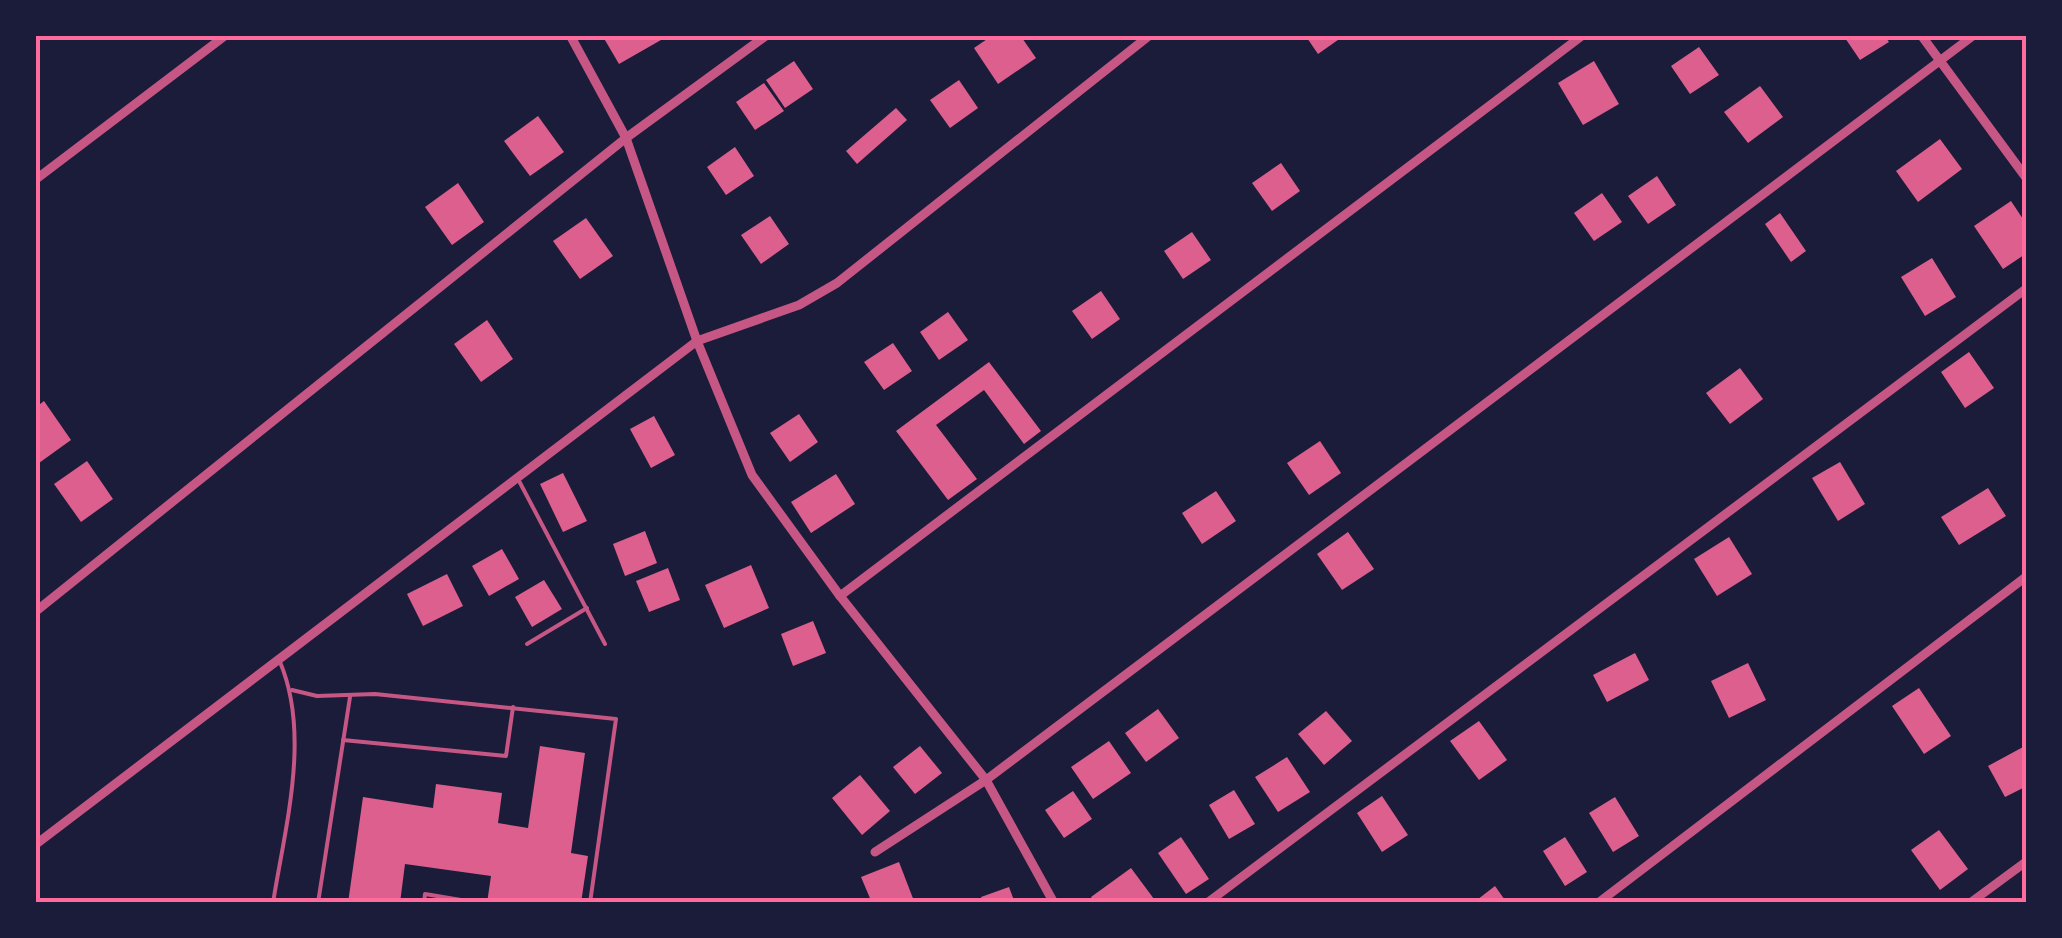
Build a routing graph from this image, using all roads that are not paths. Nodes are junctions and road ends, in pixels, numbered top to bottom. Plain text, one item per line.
1 (226, 35) edge
2 (570, 35) edge
3 (766, 35) edge
4 (1150, 35) edge
5 (1583, 35) edge
6 (1921, 35) edge
7 (1974, 35) edge
8 (1940, 61) junction
9 (626, 138) junction
10 (35, 180) edge
11 (2027, 180) edge
12 (2027, 288) edge
13 (697, 341) junction
14 (518, 479) junction
15 (2027, 576) edge
16 (840, 596) junction
17 (587, 608) junction
18 (35, 612) edge
19 (527, 644) dead end
20 (606, 644) dead end
21 (280, 662) junction
22 (292, 690) junction
23 (350, 697) junction
24 (513, 707) junction
25 (343, 740) junction
26 (986, 780) junction
27 (35, 846) edge
28 (875, 852) dead end
29 (2027, 860) edge
30 (273, 903) edge
31 (318, 903) edge
32 (424, 903) edge
33 (479, 903) edge
34 (590, 903) edge
35 (1054, 903) edge
36 (1207, 903) edge
37 (1598, 903) edge
38 (1970, 903) edge

1 - 10 street
2 - 9 street
3 - 9 street
4 - 13 street
5 - 16 street
6 - 8 street
7 - 8 street
8 - 11 street
8 - 26 street
9 - 13 street
9 - 18 street
12 - 36 street
13 - 14 street
13 - 16 street
14 - 17 lane
14 - 21 street
15 - 37 street
16 - 26 street
17 - 19 lane
17 - 20 lane
21 - 22 lane
21 - 27 street
22 - 23 lane
22 - 30 lane
23 - 24 lane
23 - 25 lane
24 - 25 lane
24 - 34 lane
25 - 31 lane
26 - 28 street
26 - 35 street
29 - 38 street
32 - 33 lane

